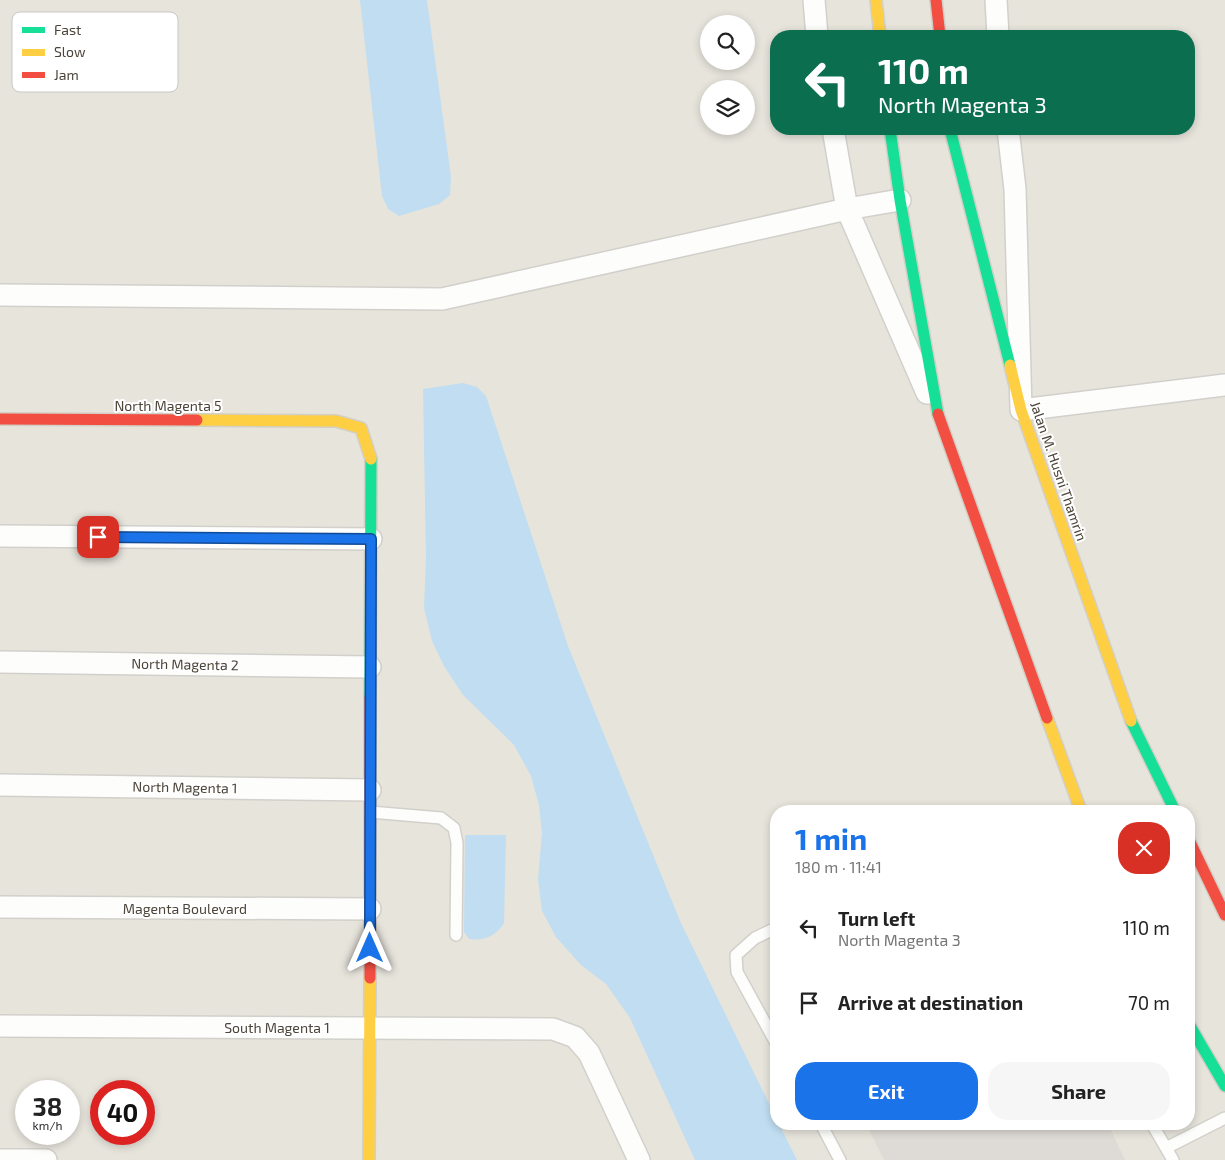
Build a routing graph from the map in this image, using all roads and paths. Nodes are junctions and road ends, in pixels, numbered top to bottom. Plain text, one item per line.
1 (814, 0) edge
2 (876, 0) edge
3 (936, 0) edge
4 (996, 0) edge
5 (816, 30) edge
6 (879, 30) edge
7 (939, 30) edge
8 (998, 30) edge
9 (834, 135) edge
10 (891, 135) edge
11 (952, 135) edge
12 (1009, 135) edge
13 (900, 200) junction
14 (847, 209) junction
15 (0, 295) edge
16 (1225, 386) edge
17 (1021, 410) junction
18 (0, 419) edge
19 (940, 423) junction
20 (0, 536) edge
21 (371, 539) junction
22 (0, 662) edge
23 (370, 667) junction
24 (0, 784) edge
25 (370, 790) junction
26 (1079, 805) edge
27 (1172, 805) edge
28 (370, 812) junction
29 (1195, 852) edge
30 (0, 907) edge
31 (370, 909) junction
32 (1225, 915) edge
33 (770, 931) edge
34 (456, 935) dead end
35 (0, 1026) edge
36 (369, 1028) junction
37 (770, 1032) edge
38 (1195, 1034) edge
39 (1225, 1086) edge
40 (1225, 1118) edge
41 (824, 1130) edge
42 (1156, 1130) edge
43 (1166, 1148) junction
44 (0, 1160) edge
45 (46, 1160) edge
46 (369, 1160) edge
47 (638, 1160) edge
48 (840, 1160) edge
49 (1173, 1160) edge

1 - 5 street
2 - 6 main road
3 - 7 main road
4 - 8 street
9 - 14 street
10 - 13 main road
11 - 17 main road, Jalan M. Husni Thamrin
12 - 17 street
13 - 14 street
13 - 19 main road
14 - 15 street
14 - 19 street
16 - 17 street
17 - 27 main road, Jalan M. Husni Thamrin
18 - 21 main road, North Magenta 5
19 - 26 main road
20 - 21 street
21 - 23 main road
22 - 23 street, North Magenta 2
23 - 25 main road
24 - 25 street, North Magenta 1
25 - 28 main road
28 - 31 main road
28 - 34 lane
29 - 32 main road
30 - 31 street, Magenta Boulevard
31 - 36 main road
33 - 37 lane
35 - 36 street, South Magenta 1
36 - 46 main road
36 - 47 street, South Magenta 1
38 - 39 main road
40 - 43 lane
41 - 48 lane
42 - 43 lane
43 - 49 lane
44 - 45 street

